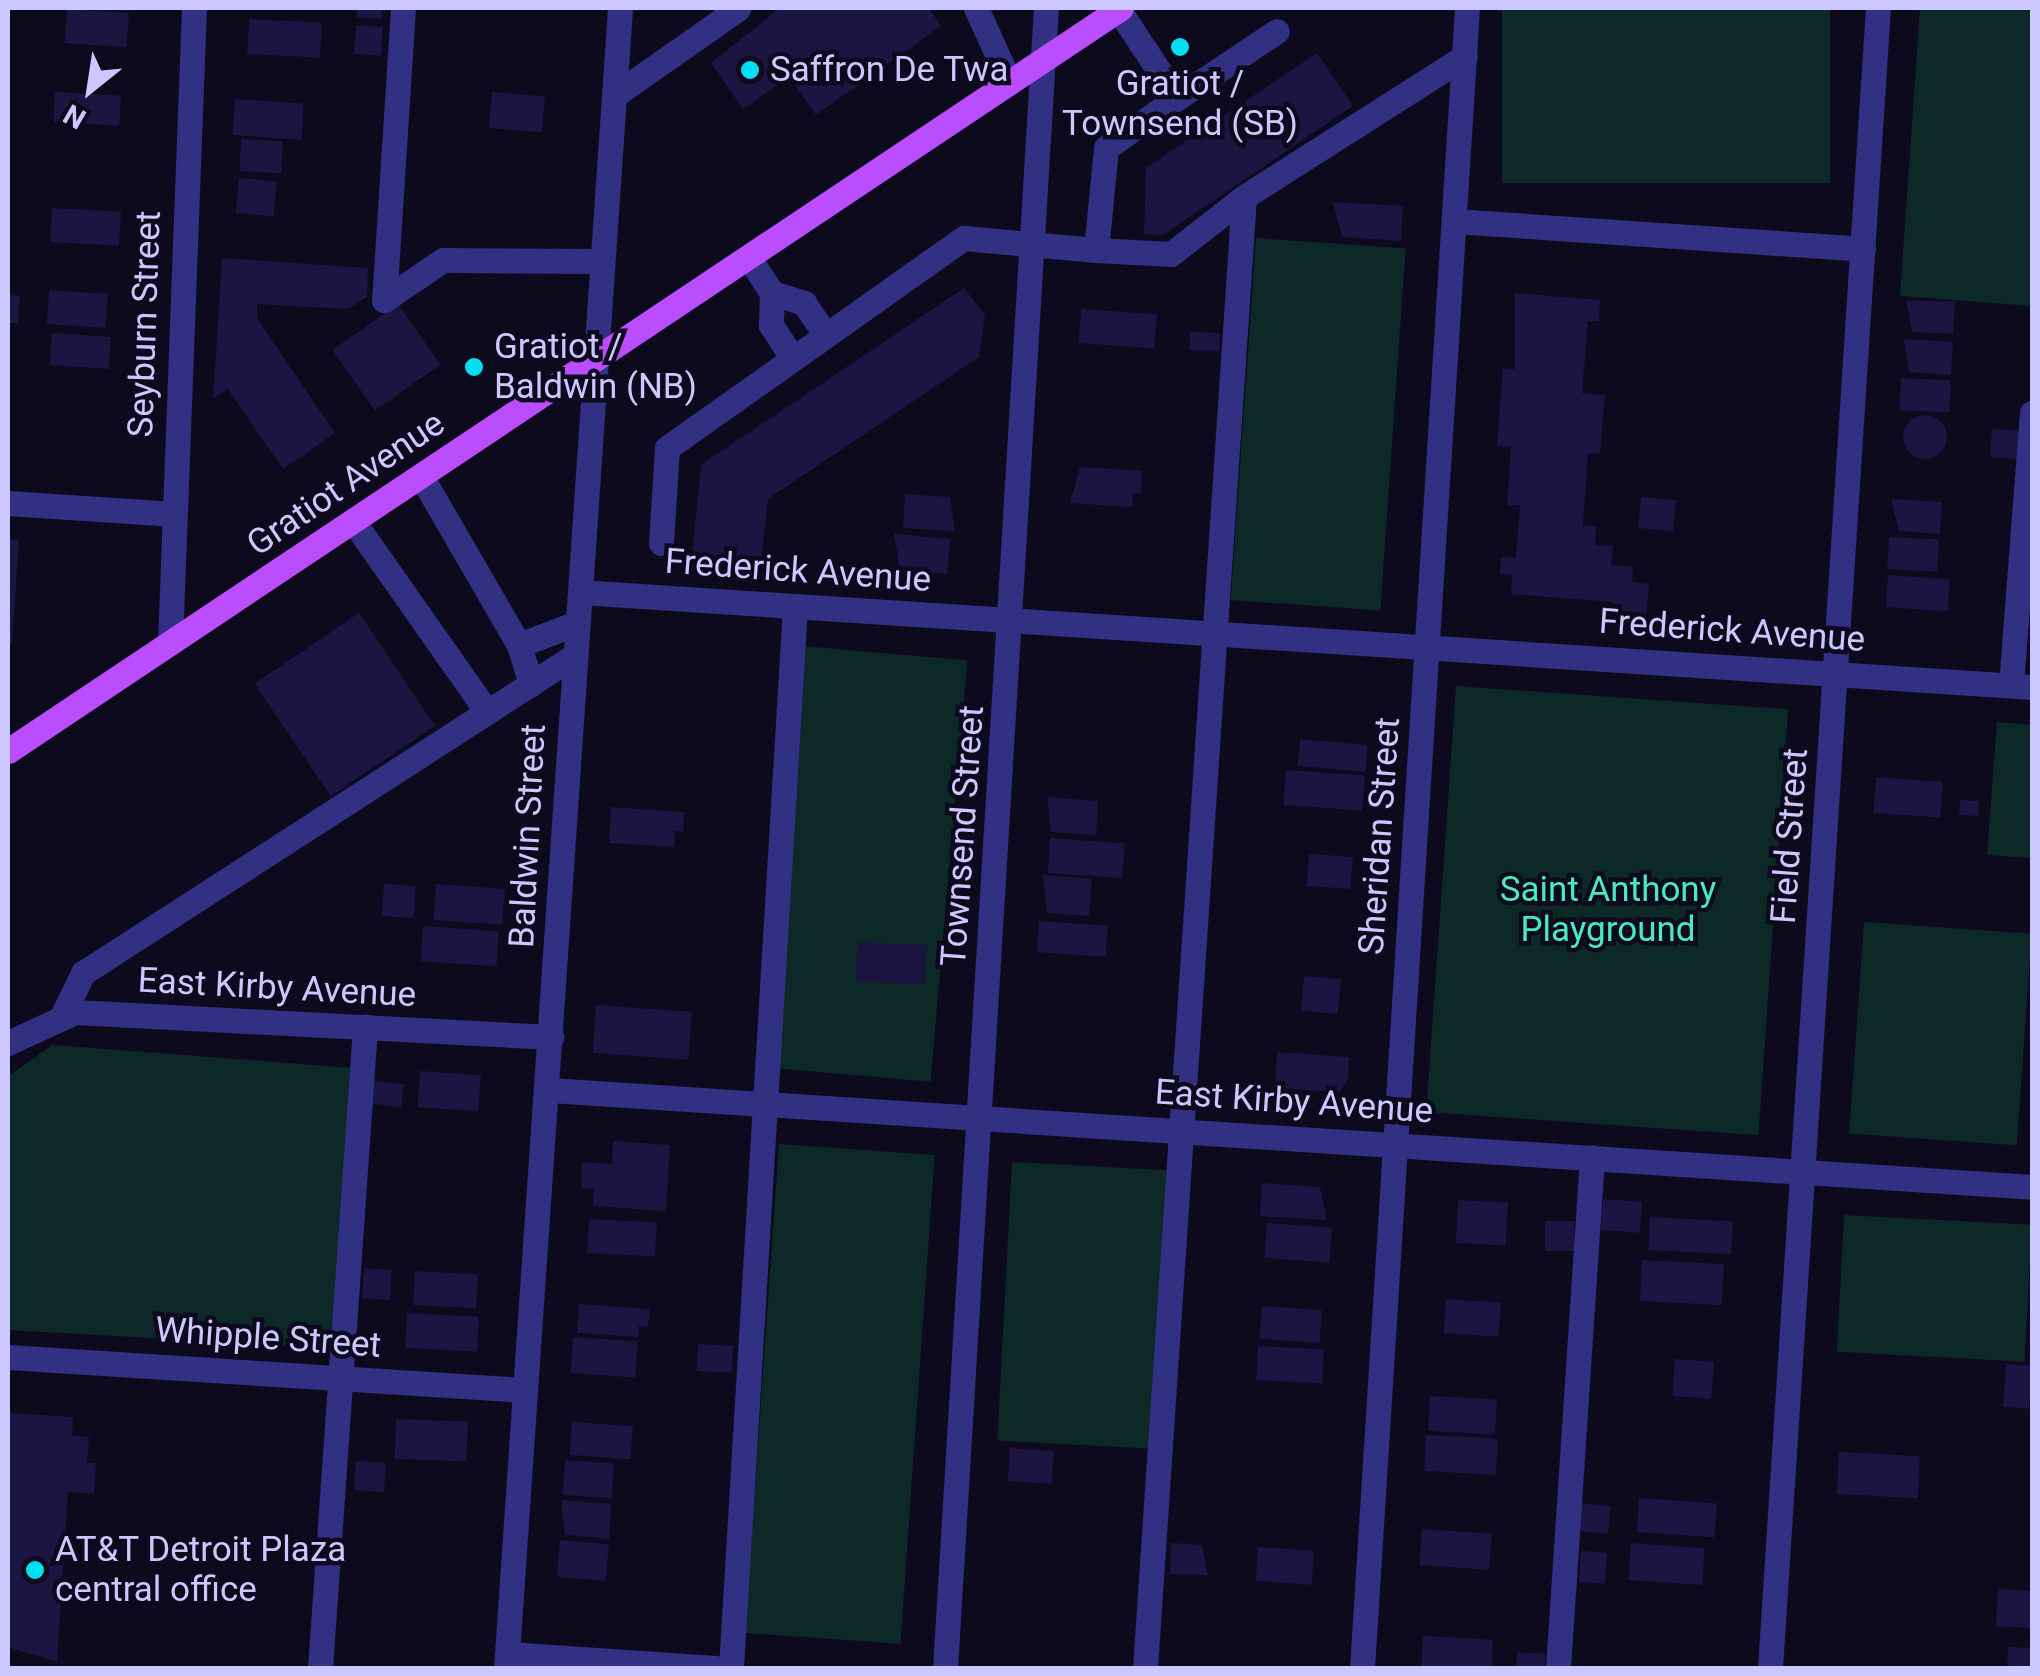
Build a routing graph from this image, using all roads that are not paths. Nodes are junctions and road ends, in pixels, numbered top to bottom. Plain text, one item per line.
1 (194, 8) edge
2 (403, 8) edge
3 (620, 8) edge
4 (740, 8) edge
5 (976, 8) edge
6 (1046, 8) edge
7 (1120, 8) edge
8 (1468, 8) edge
9 (1878, 8) edge
10 (1277, 32) dead end
11 (1464, 56) junction
12 (1041, 62) junction
13 (1010, 84) junction
14 (614, 95) junction
15 (1178, 98) junction
16 (1244, 197) junction
17 (1454, 221) junction
18 (1036, 244) junction
19 (1863, 249) junction
20 (1096, 250) junction
21 (749, 258) junction
22 (600, 261) junction
23 (772, 294) junction
24 (824, 334) junction
25 (792, 356) junction
26 (594, 361) junction
27 (2032, 413) edge
28 (421, 476) junction
29 (8, 503) edge
30 (175, 514) junction
31 (353, 522) junction
32 (661, 543) dead end
33 (580, 592) junction
34 (795, 606) junction
35 (1012, 620) junction
36 (577, 623) junction
37 (1208, 633) junction
38 (170, 643) junction
39 (519, 644) junction
40 (1428, 647) junction
41 (574, 656) junction
42 (1835, 673) junction
43 (531, 684) junction
44 (2022, 686) edge
45 (487, 712) junction
46 (8, 751) edge
47 (63, 1014) junction
48 (364, 1027) junction
49 (551, 1037) junction
50 (8, 1044) edge
51 (550, 1090) junction
52 (760, 1103) junction
53 (980, 1118) junction
54 (1184, 1130) junction
55 (1396, 1144) junction
56 (1592, 1157) junction
57 (1803, 1171) junction
58 (2032, 1186) edge
59 (8, 1356) edge
60 (342, 1378) junction
61 (524, 1390) junction
62 (506, 1661) edge
63 (320, 1668) edge
64 (716, 1668) edge
65 (731, 1668) edge
66 (945, 1668) edge
67 (1145, 1668) edge
68 (1362, 1668) edge
69 (1558, 1668) edge
70 (1770, 1668) edge

1 - 30 street, Seyburn Street
2 - 22 street
3 - 14 street, Baldwin Street
4 - 14 street
5 - 13 street
6 - 12 street, Townsend Street
7 - 12 main road, Gratiot Avenue
7 - 15 street
8 - 11 street, Sheridan Street
9 - 19 street, Field Street
10 - 15 street
11 - 16 street
11 - 17 street, Sheridan Street
12 - 13 main road, Gratiot Avenue
12 - 18 street, Townsend Street
13 - 21 main road, Gratiot Avenue
14 - 22 street, Baldwin Street
15 - 20 street
16 - 20 street
16 - 37 street
17 - 19 street
17 - 40 street, Sheridan Street
18 - 20 street
18 - 24 street
18 - 35 street, Townsend Street
19 - 42 street, Field Street
21 - 23 street
21 - 26 main road, Gratiot Avenue
22 - 26 street, Baldwin Street
23 - 24 street
23 - 25 street
24 - 25 street
25 - 32 street
26 - 28 main road, Gratiot Avenue
26 - 33 street, Baldwin Street
27 - 44 street
28 - 31 main road, Gratiot Avenue
28 - 39 street
29 - 30 street
30 - 38 street, Seyburn Street
31 - 38 main road, Gratiot Avenue
31 - 45 street
33 - 34 street, Frederick Avenue
33 - 36 street, Baldwin Street
34 - 35 street, Frederick Avenue
34 - 52 street
35 - 37 street, Frederick Avenue
35 - 53 street, Townsend Street
36 - 39 street
36 - 41 street, Baldwin Street
37 - 40 street, Frederick Avenue
37 - 54 street
38 - 46 main road, Gratiot Avenue
39 - 43 street
40 - 42 street, Frederick Avenue
40 - 55 street, Sheridan Street
41 - 43 street
41 - 49 street, Baldwin Street
42 - 44 street, Frederick Avenue
42 - 57 street, Field Street
43 - 45 street
45 - 47 street
47 - 48 street, East Kirby Avenue
47 - 50 street
48 - 49 street, East Kirby Avenue
48 - 60 street
49 - 51 street, Baldwin Street
51 - 52 street, East Kirby Avenue
51 - 61 street, Baldwin Street
52 - 53 street, East Kirby Avenue
52 - 65 street
53 - 54 street, East Kirby Avenue
53 - 66 street, Townsend Street
54 - 55 street, East Kirby Avenue
54 - 67 street
55 - 56 street, East Kirby Avenue
55 - 68 street, Sheridan Street
56 - 57 street, East Kirby Avenue
56 - 69 street
57 - 58 street, East Kirby Avenue
57 - 70 street, Field Street
59 - 60 street, Whipple Street
60 - 61 street, Whipple Street
60 - 63 street
61 - 62 street, Baldwin Street
62 - 64 street

